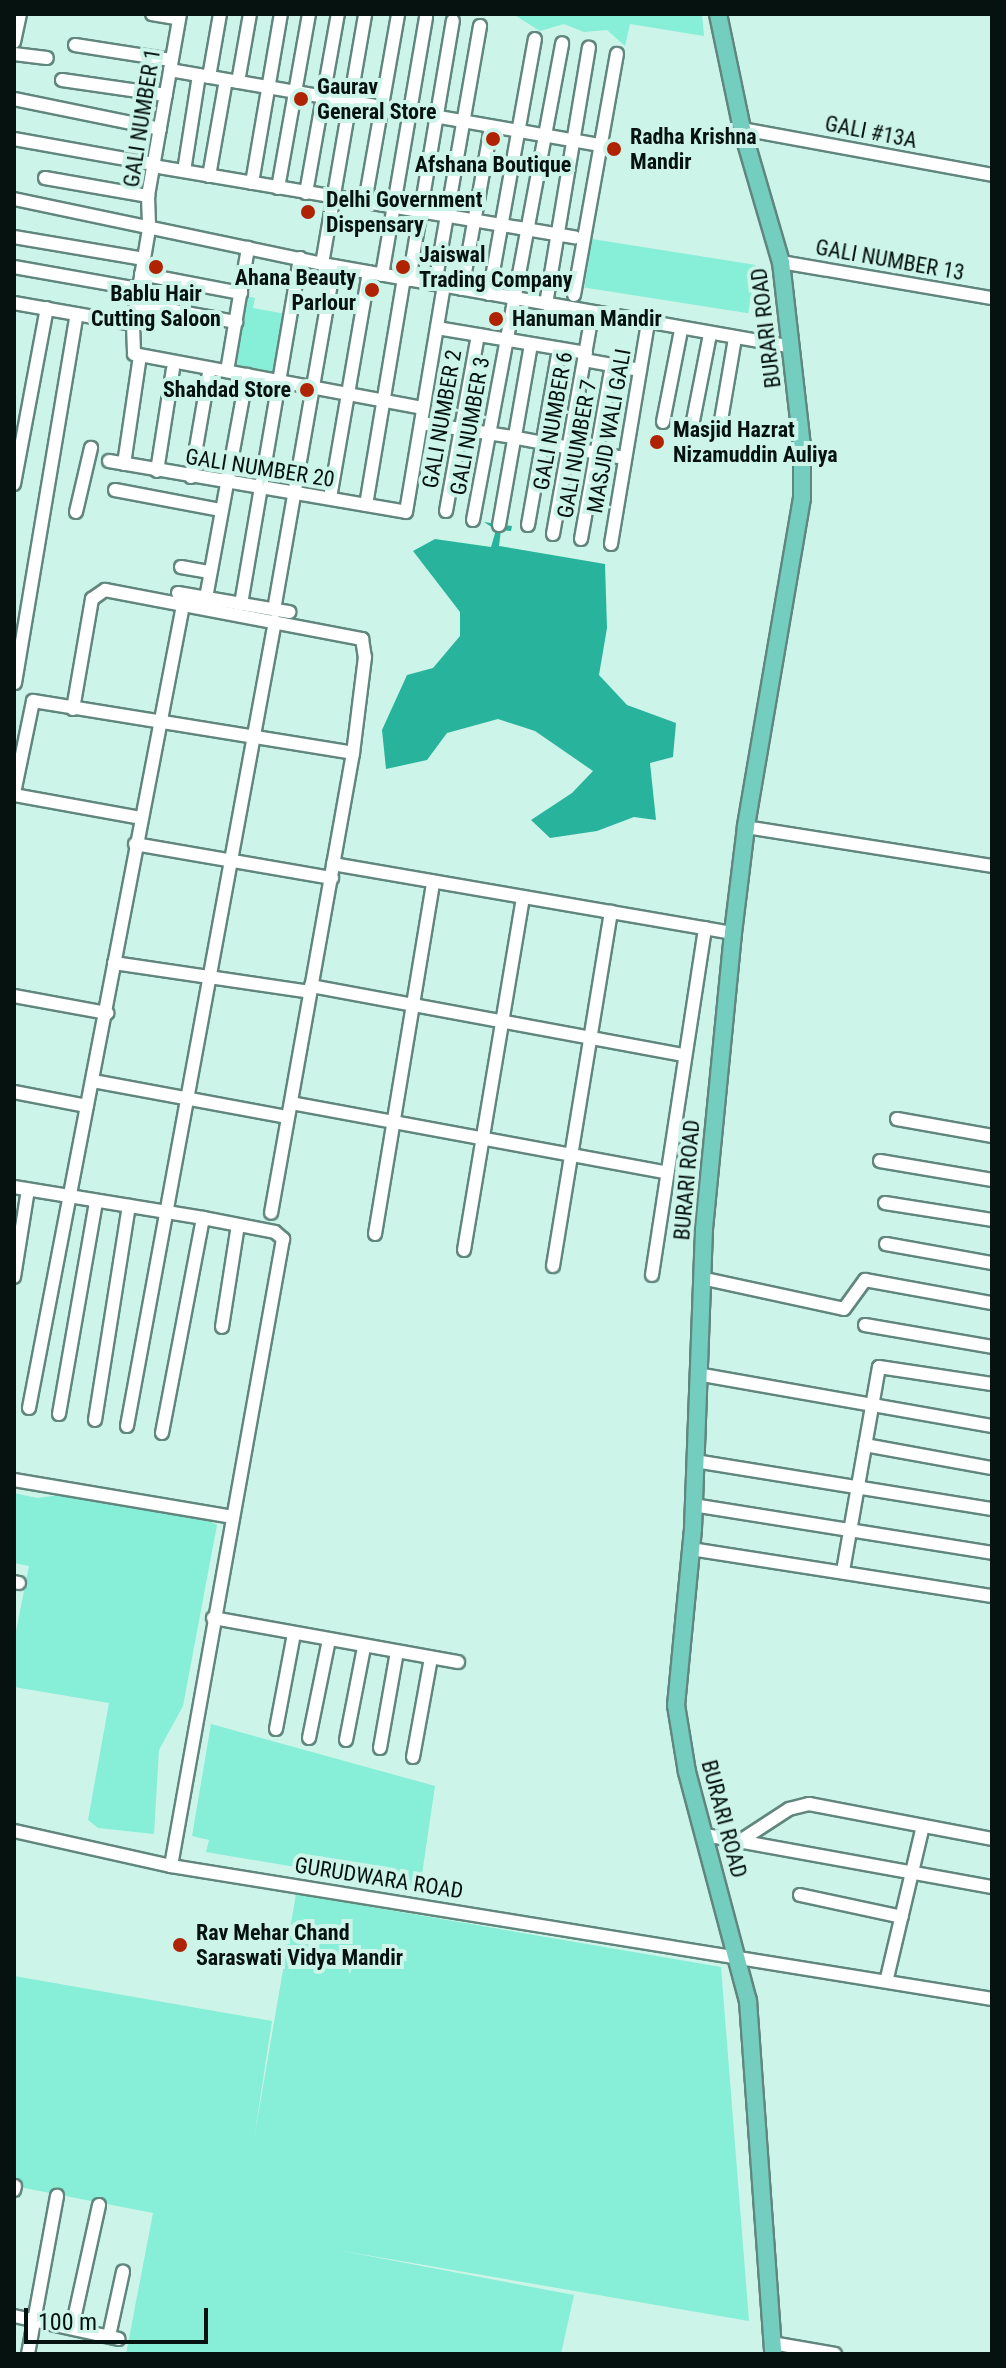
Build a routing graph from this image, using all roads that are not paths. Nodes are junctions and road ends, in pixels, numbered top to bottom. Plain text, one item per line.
1 (20, 14) edge
2 (152, 14) edge
3 (220, 14) edge
4 (250, 14) edge
5 (281, 14) edge
6 (309, 14) edge
7 (338, 14) edge
8 (365, 14) edge
9 (398, 14) edge
10 (718, 14) edge
11 (180, 16) edge
12 (426, 17) dead end
13 (453, 21) dead end
14 (479, 30) dead end
15 (535, 39) dead end
16 (14, 42) edge
17 (562, 43) dead end
18 (75, 45) dead end
19 (589, 48) dead end
20 (14, 54) edge
21 (617, 54) dead end
22 (47, 58) dead end
23 (170, 65) junction
24 (204, 76) junction
25 (62, 80) dead end
26 (232, 81) junction
27 (268, 90) junction
28 (295, 94) junction
29 (166, 95) junction
30 (323, 98) junction
31 (14, 99) edge
32 (350, 103) junction
33 (380, 109) junction
34 (409, 114) junction
35 (436, 119) junction
36 (463, 124) junction
37 (491, 128) junction
38 (160, 129) junction
39 (742, 129) junction
40 (519, 132) junction
41 (545, 135) junction
42 (14, 139) edge
43 (573, 140) junction
44 (601, 145) junction
45 (153, 165) junction
46 (184, 171) junction
47 (992, 175) edge
48 (209, 176) junction
49 (45, 178) dead end
50 (252, 183) junction
51 (278, 188) junction
52 (306, 193) junction
53 (148, 196) junction
54 (333, 197) junction
55 (14, 199) edge
56 (365, 202) junction
57 (393, 206) junction
58 (420, 211) junction
59 (446, 215) junction
60 (474, 220) junction
61 (501, 225) junction
62 (149, 229) junction
63 (528, 230) junction
64 (558, 234) junction
65 (14, 237) edge
66 (575, 237) dead end
67 (248, 248) junction
68 (300, 258) junction
69 (144, 259) junction
70 (781, 262) junction
71 (328, 265) junction
72 (14, 267) edge
73 (141, 274) junction
74 (375, 274) junction
75 (407, 279) junction
76 (440, 285) junction
77 (139, 289) junction
78 (462, 289) junction
79 (241, 293) junction
80 (489, 294) junction
81 (574, 295) dead end
82 (992, 298) edge
83 (517, 299) junction
84 (14, 303) edge
85 (136, 304) junction
86 (546, 304) junction
87 (47, 308) junction
88 (77, 314) junction
89 (592, 314) junction
90 (236, 322) junction
91 (133, 324) junction
92 (648, 324) junction
93 (437, 328) junction
94 (681, 330) junction
95 (710, 334) junction
96 (478, 335) junction
97 (735, 338) junction
98 (506, 340) junction
99 (531, 344) junction
100 (791, 347) junction
101 (559, 349) junction
102 (140, 356) junction
103 (585, 357) junction
104 (612, 365) junction
105 (173, 369) dead end
106 (640, 370) junction
107 (227, 371) junction
108 (209, 373) dead end
109 (247, 375) junction
110 (278, 381) junction
111 (312, 387) junction
112 (347, 394) junction
113 (383, 400) junction
114 (423, 408) junction
115 (663, 422) dead end
116 (421, 423) junction
117 (692, 426) dead end
118 (461, 428) junction
119 (719, 432) dead end
120 (489, 433) junction
121 (515, 438) junction
122 (543, 442) junction
123 (569, 447) junction
124 (91, 448) dead end
125 (596, 453) junction
126 (624, 458) junction
127 (109, 461) dead end
128 (124, 464) junction
129 (157, 471) junction
130 (191, 477) junction
131 (227, 481) junction
132 (14, 484) edge
133 (261, 487) junction
134 (115, 490) dead end
135 (294, 492) junction
136 (330, 498) junction
137 (366, 505) junction
138 (221, 510) junction
139 (446, 511) dead end
140 (76, 512) dead end
141 (473, 520) dead end
142 (499, 525) dead end
143 (528, 525) dead end
144 (553, 534) dead end
145 (581, 539) dead end
146 (611, 544) dead end
147 (181, 567) dead end
148 (210, 572) junction
149 (206, 598) junction
150 (180, 599) junction
151 (241, 604) junction
152 (289, 612) dead end
153 (274, 615) junction
154 (14, 683) edge
155 (33, 701) junction
156 (73, 709) junction
157 (158, 724) junction
158 (251, 738) junction
159 (353, 753) junction
160 (14, 789) edge
161 (140, 818) junction
162 (746, 827) junction
163 (135, 844) junction
164 (230, 859) junction
165 (333, 864) junction
166 (992, 866) edge
167 (332, 878) junction
168 (433, 882) junction
169 (523, 897) junction
170 (611, 912) junction
171 (705, 928) junction
172 (733, 933) junction
173 (114, 963) junction
174 (209, 976) junction
175 (311, 989) junction
176 (14, 996) edge
177 (413, 1008) junction
178 (107, 1013) junction
179 (502, 1023) junction
180 (590, 1037) junction
181 (685, 1055) junction
182 (93, 1081) junction
183 (14, 1092) edge
184 (188, 1096) junction
185 (291, 1103) junction
186 (87, 1106) junction
187 (288, 1117) junction
188 (897, 1119) dead end
189 (393, 1124) junction
190 (992, 1136) edge
191 (483, 1140) junction
192 (572, 1155) junction
193 (880, 1161) dead end
194 (667, 1173) junction
195 (992, 1180) edge
196 (14, 1187) edge
197 (28, 1190) junction
198 (68, 1196) junction
199 (96, 1201) junction
200 (885, 1203) dead end
201 (129, 1206) junction
202 (167, 1212) junction
203 (271, 1213) dead end
204 (203, 1218) junction
205 (992, 1220) edge
206 (238, 1225) junction
207 (375, 1234) dead end
208 (886, 1244) dead end
209 (464, 1250) dead end
210 (992, 1263) edge
211 (553, 1266) dead end
212 (652, 1275) dead end
213 (14, 1277) edge
214 (701, 1278) junction
215 (992, 1303) edge
216 (865, 1325) dead end
217 (222, 1327) dead end
218 (992, 1347) edge
219 (697, 1374) junction
220 (992, 1384) edge
221 (872, 1405) junction
222 (29, 1408) dead end
223 (59, 1414) dead end
224 (95, 1420) dead end
225 (127, 1426) dead end
226 (992, 1426) edge
227 (162, 1433) dead end
228 (865, 1445) junction
229 (695, 1461) junction
230 (992, 1468) edge
231 (14, 1480) edge
232 (858, 1485) junction
233 (693, 1505) junction
234 (992, 1509) edge
235 (233, 1517) junction
236 (849, 1530) junction
237 (691, 1549) junction
238 (992, 1553) edge
239 (843, 1571) junction
240 (992, 1596) edge
241 (213, 1618) junction
242 (294, 1634) junction
243 (329, 1640) junction
244 (364, 1647) junction
245 (397, 1652) junction
246 (431, 1658) junction
247 (458, 1662) dead end
248 (276, 1729) dead end
249 (309, 1738) dead end
250 (346, 1740) dead end
251 (380, 1748) dead end
252 (413, 1757) dead end
253 (923, 1826) junction
254 (14, 1831) edge
255 (705, 1835) junction
256 (992, 1839) edge
257 (740, 1841) junction
258 (171, 1866) junction
259 (913, 1873) junction
260 (992, 1887) edge
261 (800, 1895) dead end
262 (902, 1917) junction
263 (740, 1956) junction
264 (887, 1978) junction
265 (992, 1999) edge
266 (57, 2196) dead end
267 (99, 2205) dead end
268 (123, 2272) dead end
269 (14, 2316) edge
270 (34, 2320) junction
271 (72, 2328) junction
272 (772, 2348) edge
273 (28, 2354) edge
274 (835, 2354) edge

1 - 16 street
2 - 11 street
3 - 24 street
4 - 26 street
5 - 27 street
6 - 28 street
7 - 30 street
8 - 32 street
9 - 33 street
10 - 39 main road, BURARI ROAD
11 - 23 street, GALI NUMBER 1
12 - 34 street
13 - 35 street
14 - 36 street
15 - 40 street
17 - 41 street, GALI NUMBER 3
18 - 23 street
19 - 43 street
20 - 22 street
21 - 44 street
23 - 24 street
23 - 29 street, GALI NUMBER 1
24 - 26 street
24 - 46 street
25 - 29 street
26 - 27 street
26 - 48 street
27 - 28 street
27 - 50 street
28 - 30 street
28 - 51 street
29 - 38 street, GALI NUMBER 1
30 - 32 street
30 - 52 street
31 - 38 street
32 - 33 street
32 - 54 street
33 - 34 street
33 - 56 street
34 - 35 street
34 - 57 street
35 - 36 street
35 - 58 street
36 - 37 street
36 - 59 street
37 - 40 street
37 - 60 street
38 - 45 street, GALI NUMBER 1
39 - 47 street, GALI #13A
39 - 70 main road, BURARI ROAD
40 - 41 street
40 - 61 street
41 - 43 street
41 - 63 street, GALI NUMBER 3
42 - 45 street
43 - 44 street
43 - 64 street
44 - 81 street
45 - 46 street
45 - 53 street, GALI NUMBER 1
46 - 48 street
48 - 50 street
49 - 53 street
50 - 51 street
51 - 52 street
52 - 54 street
53 - 62 street, GALI NUMBER 1
54 - 56 street
54 - 71 street
55 - 62 street
56 - 57 street
57 - 58 street
57 - 74 street
58 - 59 street
58 - 75 street
59 - 60 street
59 - 76 street
60 - 61 street
60 - 78 street
61 - 63 street
61 - 80 street
62 - 67 street
62 - 69 street, GALI NUMBER 1
63 - 64 street
63 - 83 street, GALI NUMBER 3
64 - 66 street
64 - 86 street
65 - 69 street
67 - 68 street
67 - 79 street
68 - 71 street
68 - 110 street
69 - 73 street, GALI NUMBER 1
70 - 82 street, GALI NUMBER 13
70 - 100 main road, BURARI ROAD
71 - 74 street
71 - 111 street
72 - 77 street
73 - 77 street, GALI NUMBER 1
73 - 79 street
74 - 75 street
74 - 112 street
75 - 76 street
75 - 113 street
76 - 78 street
76 - 93 street
77 - 85 street, GALI NUMBER 1
78 - 80 street
79 - 90 street
80 - 83 street
83 - 86 street
83 - 98 street, GALI NUMBER 3
84 - 87 street
85 - 90 street
85 - 91 street, GALI NUMBER 1
86 - 89 street
87 - 88 street
87 - 132 street
88 - 91 street
88 - 154 street
89 - 92 street
89 - 103 street, GALI NUMBER 6
90 - 107 street
91 - 102 street
92 - 94 street
92 - 106 street, MASJID WALI GALI
93 - 96 street
93 - 114 street
94 - 95 street
94 - 115 street
95 - 97 street
95 - 117 street
96 - 98 street
96 - 118 street, GALI NUMBER 2
97 - 100 street
97 - 119 street
98 - 99 street
98 - 120 street, GALI NUMBER 3
99 - 101 street
99 - 121 street
100 - 162 main road, BURARI ROAD
101 - 103 street
101 - 122 street
102 - 107 street
102 - 128 street
103 - 104 street
103 - 123 street, GALI NUMBER 6
104 - 106 street
104 - 125 street, GALI NUMBER 7
105 - 129 street
106 - 126 street, MASJID WALI GALI
107 - 109 street
108 - 130 street
109 - 110 street
109 - 131 street
110 - 111 street
110 - 133 street
111 - 112 street
111 - 135 street
112 - 113 street
112 - 136 street
113 - 114 street
113 - 137 street
114 - 116 street
116 - 118 street
116 - 137 street, GALI NUMBER 20
118 - 120 street
118 - 139 street, GALI NUMBER 2
120 - 121 street
120 - 141 street, GALI NUMBER 3
121 - 122 street
121 - 142 street
122 - 123 street
122 - 143 street
123 - 125 street
123 - 144 street, GALI NUMBER 6
124 - 140 street
125 - 126 street
125 - 145 street, GALI NUMBER 7
126 - 146 street, MASJID WALI GALI
127 - 128 street, GALI NUMBER 20
128 - 129 street, GALI NUMBER 20
129 - 130 street, GALI NUMBER 20
130 - 131 street, GALI NUMBER 20
131 - 133 street, GALI NUMBER 20
131 - 138 street
133 - 135 street, GALI NUMBER 20
133 - 151 street
134 - 138 street
135 - 136 street, GALI NUMBER 20
135 - 153 street
136 - 137 street, GALI NUMBER 20
138 - 148 street
147 - 148 street
148 - 149 street
149 - 150 street
149 - 151 street
150 - 153 street
150 - 156 street
150 - 157 street
151 - 153 street
152 - 153 street
153 - 158 street
153 - 159 street
154 - 155 street
155 - 156 street
155 - 160 street
156 - 157 street
157 - 158 street
157 - 161 street
158 - 159 street
158 - 164 street
159 - 165 street
160 - 161 street
161 - 163 street
162 - 166 street
162 - 172 main road, BURARI ROAD
163 - 164 street
163 - 173 street
164 - 167 street
164 - 174 street
165 - 167 street
165 - 168 street
167 - 175 street
168 - 169 street
168 - 177 street
169 - 170 street
169 - 179 street
170 - 171 street
170 - 180 street
171 - 172 street
171 - 181 street
172 - 214 main road, BURARI ROAD
173 - 174 street
173 - 178 street
174 - 175 street
174 - 184 street
175 - 177 street
175 - 185 street
176 - 178 street
177 - 179 street
177 - 189 street
178 - 182 street
179 - 180 street
179 - 191 street
180 - 181 street
180 - 192 street
181 - 194 street
182 - 184 street
182 - 186 street
183 - 186 street
184 - 187 street
184 - 202 street
185 - 187 street
185 - 189 street
186 - 198 street
187 - 203 street
188 - 190 street
189 - 191 street
189 - 207 street
191 - 192 street
191 - 209 street
192 - 194 street
192 - 211 street
193 - 195 street
194 - 212 street
196 - 197 street
197 - 198 street
197 - 213 street
198 - 199 street
198 - 222 street
199 - 201 street
199 - 223 street
200 - 205 street
201 - 202 street
201 - 224 street
202 - 204 street
202 - 225 street
204 - 206 street
204 - 227 street
206 - 217 street
206 - 235 street
208 - 210 street
214 - 215 street
214 - 219 main road, BURARI ROAD
216 - 218 street
219 - 221 street
219 - 229 main road, BURARI ROAD
220 - 221 street
221 - 226 street
221 - 228 street
228 - 230 street
228 - 232 street
229 - 232 street
229 - 233 main road, BURARI ROAD
231 - 235 street
232 - 234 street
232 - 236 street
233 - 236 street
233 - 237 main road, BURARI ROAD
235 - 241 street
236 - 238 street
236 - 239 street
237 - 239 street
237 - 255 main road, BURARI ROAD
239 - 240 street
241 - 242 street
241 - 258 street
242 - 243 street
242 - 248 street
243 - 244 street
243 - 249 street
244 - 245 street
244 - 250 street
245 - 246 street
245 - 251 street
246 - 247 street
246 - 252 street
253 - 256 street
253 - 257 street
253 - 259 street
254 - 258 street, GURUDWARA ROAD
255 - 257 street
255 - 263 main road, BURARI ROAD
257 - 259 street
258 - 263 street, GURUDWARA ROAD
259 - 260 street
259 - 262 street
261 - 262 street
262 - 264 street
263 - 264 street, GURUDWARA ROAD
263 - 272 main road, BURARI ROAD
264 - 265 street, GURUDWARA ROAD
266 - 270 street
267 - 271 street
268 - 271 street
269 - 270 street
270 - 271 street
270 - 273 street
272 - 274 street

